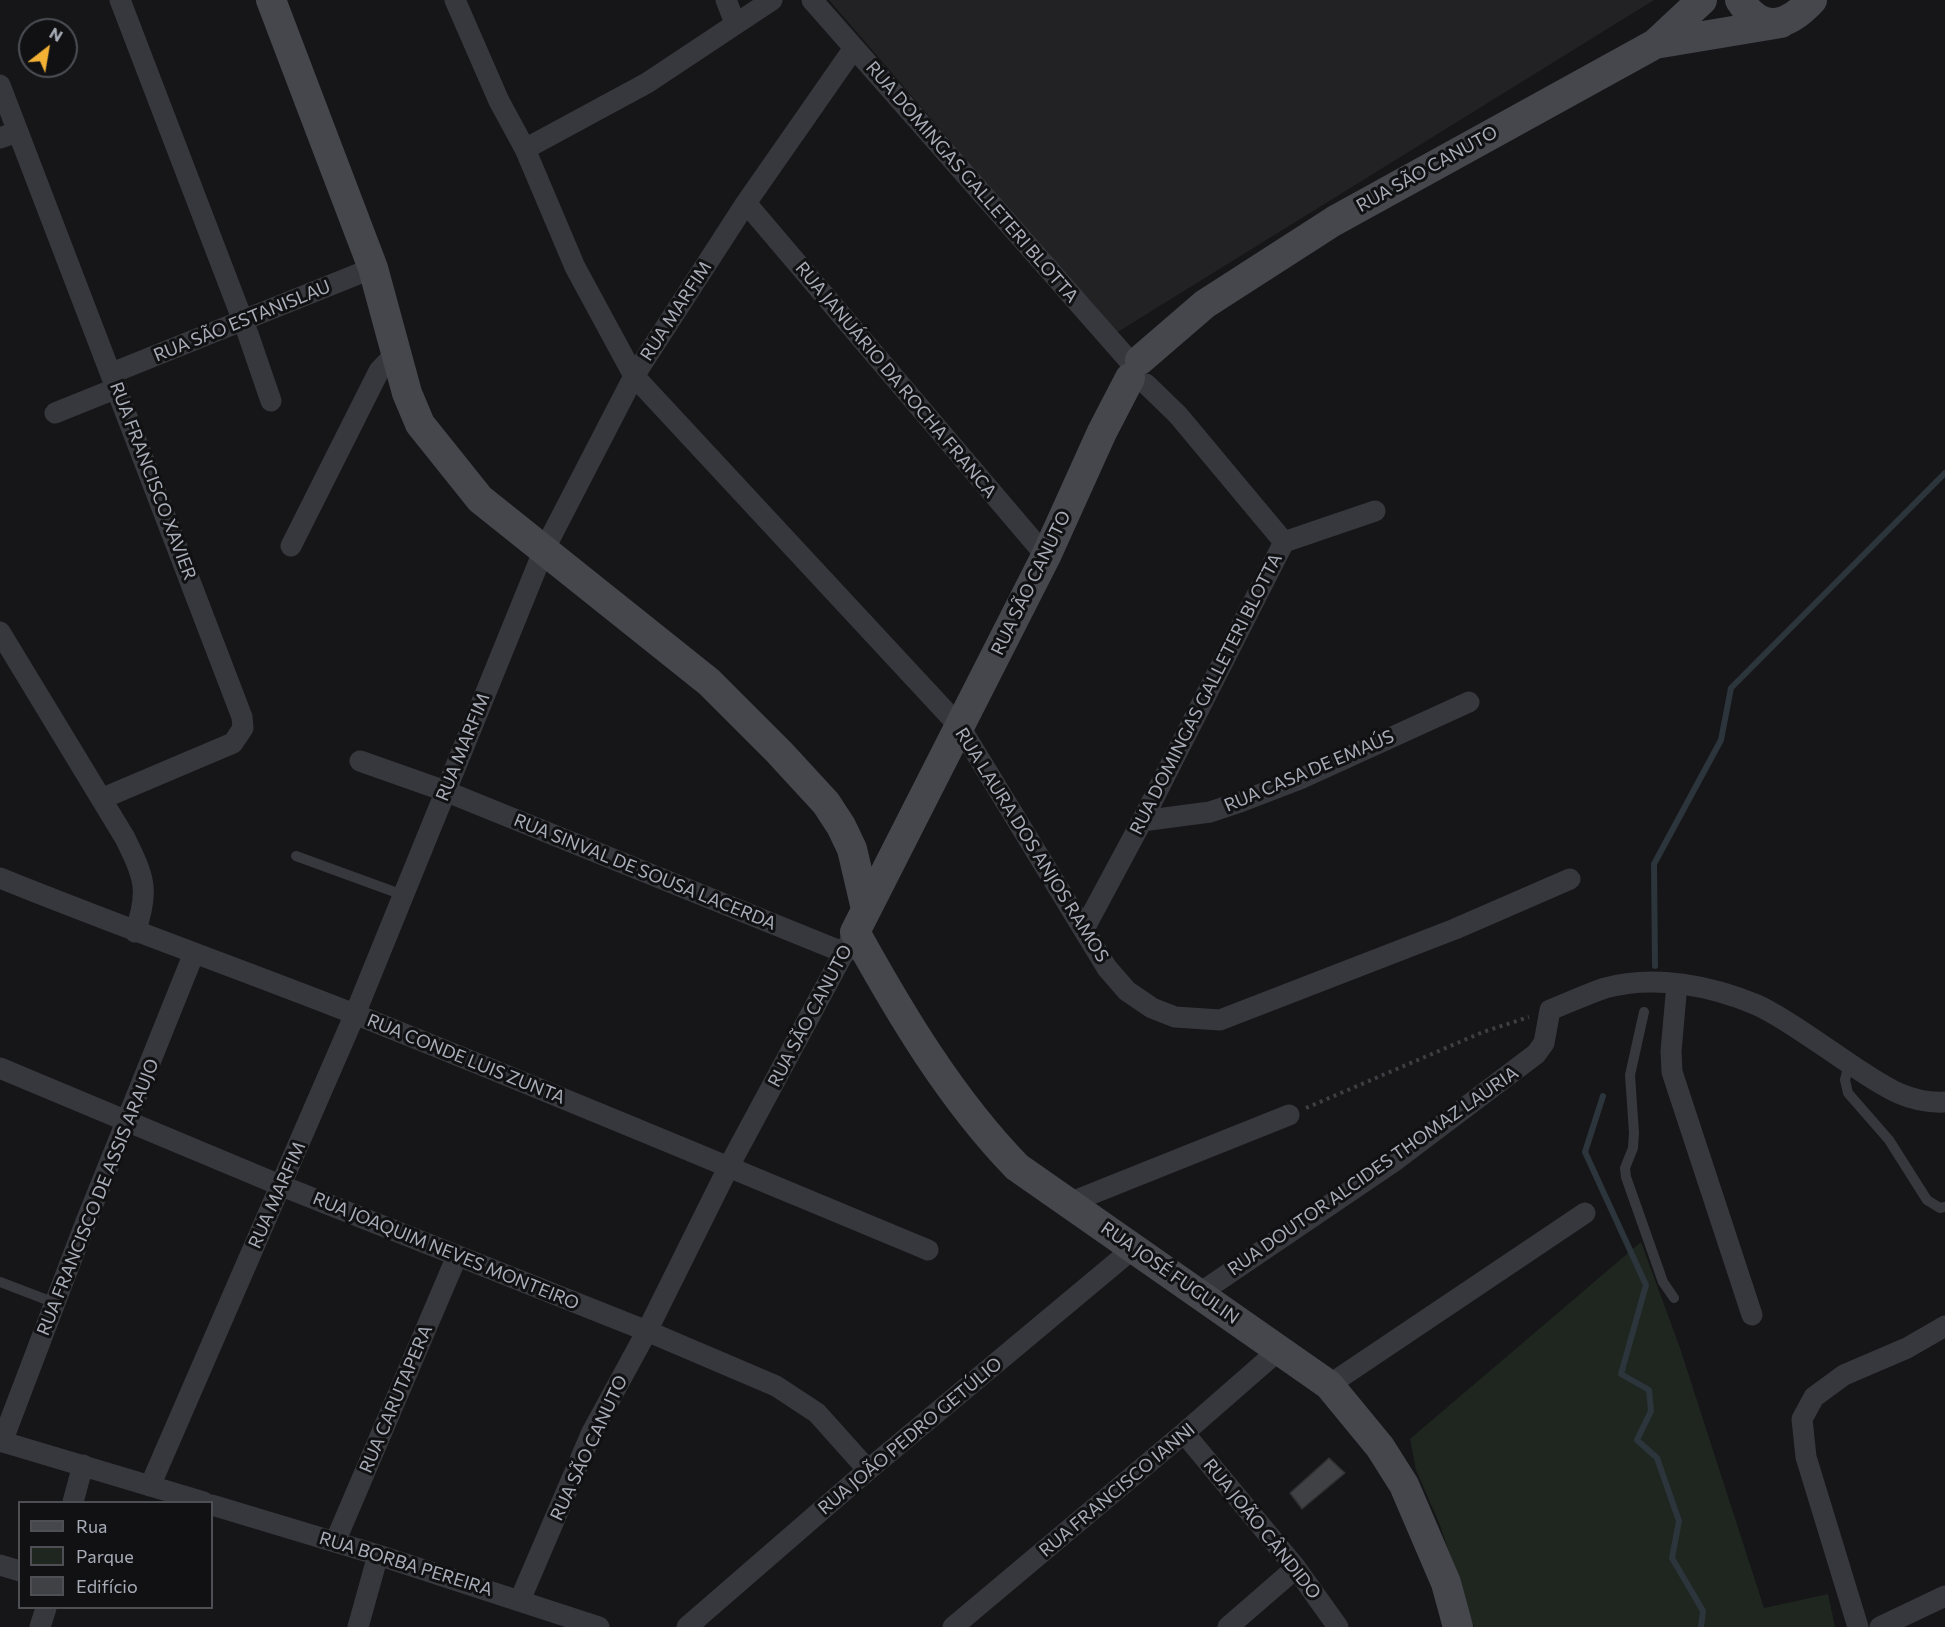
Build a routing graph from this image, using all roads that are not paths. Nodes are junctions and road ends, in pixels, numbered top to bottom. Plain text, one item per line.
1 (120, 0) edge
2 (271, 0) edge
3 (455, 0) edge
4 (726, 0) edge
5 (772, 0) edge
6 (812, 0) edge
7 (1701, 0) edge
8 (1740, 0) edge
9 (1810, 1) edge
10 (735, 23) junction
11 (1781, 23) junction
12 (1655, 44) junction
13 (854, 48) junction
14 (0, 85) edge
15 (9, 135) edge
16 (525, 149) junction
17 (746, 203) junction
18 (373, 268) junction
19 (242, 321) junction
20 (396, 353) junction
21 (1143, 374) junction
22 (634, 376) junction
23 (115, 381) junction
24 (270, 401) dead end
25 (55, 413) dead end
26 (1375, 511) dead end
27 (1284, 542) junction
28 (291, 546) dead end
29 (543, 552) junction
30 (1046, 556) junction
31 (0, 632) edge
32 (1469, 702) dead end
33 (960, 727) junction
34 (360, 761) dead end
35 (445, 792) junction
36 (100, 799) junction
37 (1142, 821) junction
38 (296, 856) dead end
39 (0, 878) edge
40 (1570, 879) dead end
41 (403, 895) junction
42 (1084, 929) junction
43 (135, 932) junction
44 (855, 932) junction
45 (194, 953) junction
46 (1677, 984) junction
47 (1644, 1012) dead end
48 (355, 1014) junction
49 (1849, 1064) junction
50 (0, 1068) edge
51 (1945, 1102) edge
52 (1289, 1115) road end
53 (127, 1122) junction
54 (729, 1166) junction
55 (282, 1186) junction
56 (1069, 1203) junction
57 (1945, 1207) edge
58 (1585, 1213) dead end
59 (1135, 1247) junction
60 (928, 1250) dead end
61 (457, 1256) junction
62 (0, 1282) edge
63 (1200, 1293) junction
64 (1674, 1298) dead end
65 (55, 1303) junction
66 (1752, 1315) dead end
67 (1945, 1326) edge
68 (647, 1330) junction
69 (1279, 1350) junction
70 (1329, 1385) junction
71 (1184, 1433) junction
72 (1, 1441) edge
73 (83, 1465) junction
74 (868, 1470) junction
75 (150, 1486) junction
76 (74, 1501) edge
77 (198, 1501) edge
78 (213, 1505) edge
79 (335, 1542) junction
80 (378, 1555) junction
81 (0, 1565) edge
82 (1296, 1568) junction
83 (18, 1570) edge
84 (1945, 1596) edge
85 (520, 1600) junction
86 (46, 1609) edge
87 (565, 1622) edge
88 (40, 1627) edge
89 (358, 1627) edge
90 (599, 1627) edge
91 (687, 1627) edge
92 (953, 1627) edge
93 (1228, 1627) edge
94 (1338, 1627) edge
95 (1458, 1627) edge
96 (1858, 1627) edge
97 (1880, 1627) edge

1 - 19 street
2 - 18 street, RUA JOSÉ FUGULIN
3 - 16 street, RUA LAURA DOS ANJOS RAMOS
4 - 10 street
5 - 10 street
6 - 13 street, RUA DOMINGAS GALLETERI BLOTTA
7 - 12 street, RUA SÃO CANUTO
8 - 11 street
9 - 11 street
10 - 16 street
11 - 12 street, RUA SÃO CANUTO
12 - 21 street, RUA SÃO CANUTO
13 - 17 street, RUA MARFIM
13 - 21 street, RUA DOMINGAS GALLETERI BLOTTA
14 - 15 street, RUA FRANCISCO XAVIER
15 - 23 street, RUA FRANCISCO XAVIER
16 - 22 street, RUA LAURA DOS ANJOS RAMOS
17 - 22 street, RUA MARFIM
17 - 30 street, RUA JANUÁRIO DA ROCHA FRANCA
18 - 19 street, RUA SÃO ESTANISLAU
18 - 20 street, RUA JOSÉ FUGULIN
19 - 23 street, RUA SÃO ESTANISLAU
19 - 24 street
20 - 28 street
20 - 29 street, RUA JOSÉ FUGULIN
21 - 27 street, RUA DOMINGAS GALLETERI BLOTTA
21 - 30 street, RUA SÃO CANUTO
22 - 29 street, RUA MARFIM
22 - 33 street, RUA LAURA DOS ANJOS RAMOS
23 - 25 street, RUA SÃO ESTANISLAU
23 - 36 street, RUA FRANCISCO XAVIER
26 - 27 street
27 - 37 street, RUA DOMINGAS GALLETERI BLOTTA
29 - 35 street, RUA MARFIM
29 - 44 street, RUA JOSÉ FUGULIN
30 - 33 street, RUA SÃO CANUTO
31 - 36 street
32 - 37 street, RUA CASA DE EMAÚS
33 - 42 street, RUA LAURA DOS ANJOS RAMOS
33 - 44 street, RUA SÃO CANUTO
34 - 35 street, RUA SINVAL DE SOUSA LACERDA
35 - 41 street, RUA MARFIM
35 - 44 street, RUA SINVAL DE SOUSA LACERDA
36 - 43 street
37 - 42 street, RUA DOMINGAS GALLETERI BLOTTA
38 - 41 lane
39 - 43 street, RUA CONDE LUIS ZUNTA
40 - 42 street, RUA LAURA DOS ANJOS RAMOS
41 - 48 street, RUA MARFIM
43 - 45 street, RUA CONDE LUIS ZUNTA
44 - 54 street, RUA SÃO CANUTO
44 - 56 street, RUA JOSÉ FUGULIN
45 - 48 street, RUA CONDE LUIS ZUNTA
45 - 53 street, RUA FRANCISCO DE ASSIS ARAUJO
46 - 49 street
46 - 63 street, RUA DOUTOR ALCIDES THOMAZ LAURIA
46 - 66 street
47 - 64 lane
48 - 54 street, RUA CONDE LUIS ZUNTA
48 - 55 street, RUA MARFIM
49 - 51 street
49 - 57 lane
50 - 53 street, RUA JOAQUIM NEVES MONTEIRO
52 - 56 street
53 - 55 street, RUA JOAQUIM NEVES MONTEIRO
53 - 65 street, RUA FRANCISCO DE ASSIS ARAUJO
54 - 60 street, RUA CONDE LUIS ZUNTA
54 - 68 street, RUA SÃO CANUTO
55 - 61 street, RUA JOAQUIM NEVES MONTEIRO
55 - 75 street, RUA MARFIM
56 - 59 street, RUA JOSÉ FUGULIN
58 - 70 street
59 - 63 street, RUA JOSÉ FUGULIN
59 - 74 street, RUA JOÃO PEDRO GETÚLIO
61 - 68 street, RUA JOAQUIM NEVES MONTEIRO
61 - 79 street, RUA CARUTAPERA
62 - 65 lane
63 - 69 street, RUA JOSÉ FUGULIN
65 - 72 street, RUA FRANCISCO DE ASSIS ARAUJO
67 - 96 street
68 - 74 street, RUA JOAQUIM NEVES MONTEIRO
68 - 85 street, RUA SÃO CANUTO
69 - 70 street, RUA JOSÉ FUGULIN
69 - 71 street, RUA FRANCISCO IANNI
70 - 95 street, RUA JOSÉ FUGULIN
71 - 82 street, RUA JOÃO CÂNDIDO
71 - 92 street, RUA FRANCISCO IANNI
72 - 73 street
73 - 75 street
73 - 76 street
74 - 91 street, RUA JOÃO PEDRO GETÚLIO
75 - 77 street
78 - 79 street, RUA BORBA PEREIRA
79 - 80 street, RUA BORBA PEREIRA
80 - 85 street, RUA BORBA PEREIRA
80 - 89 street
81 - 83 street
82 - 93 street
82 - 94 street, RUA JOÃO CÂNDIDO
84 - 97 street
85 - 87 street, RUA BORBA PEREIRA
86 - 88 street
87 - 90 street, RUA BORBA PEREIRA

